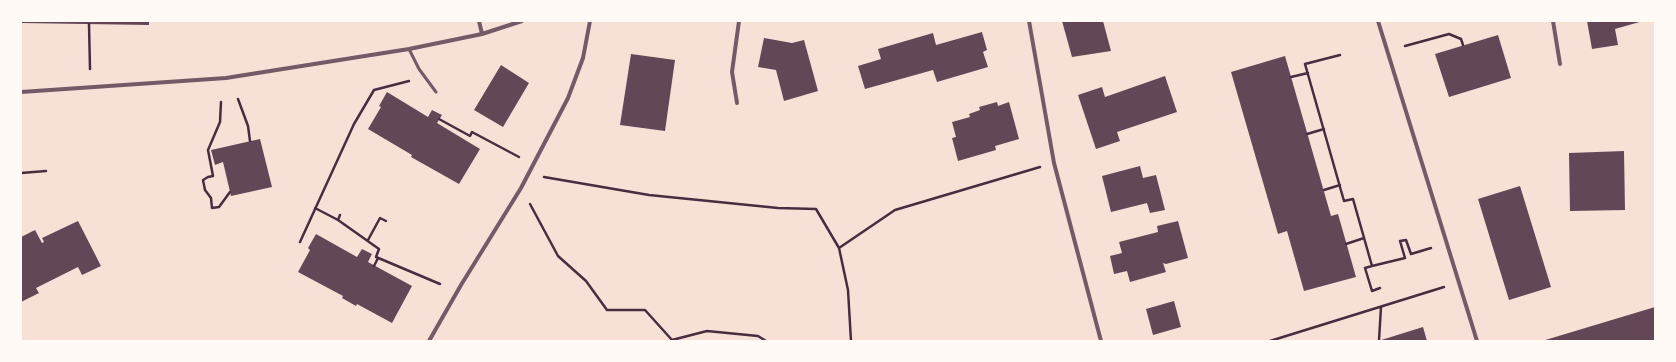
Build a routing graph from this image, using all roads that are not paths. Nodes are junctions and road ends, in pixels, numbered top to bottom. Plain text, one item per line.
1 (479, 21) edge
2 (522, 21) edge
3 (590, 21) edge
4 (739, 21) edge
5 (1029, 21) edge
6 (1378, 21) edge
7 (1553, 21) edge
8 (482, 34) junction
9 (408, 49) junction
10 (1560, 64) dead end
11 (21, 92) edge
12 (436, 92) dead end
13 (737, 103) dead end
14 (429, 341) edge
15 (1101, 341) edge
16 (1477, 341) edge

1 - 8 street
2 - 8 street
3 - 14 street
4 - 13 street
5 - 15 street
6 - 16 street
7 - 10 street
8 - 9 street
9 - 11 street
9 - 12 lane

